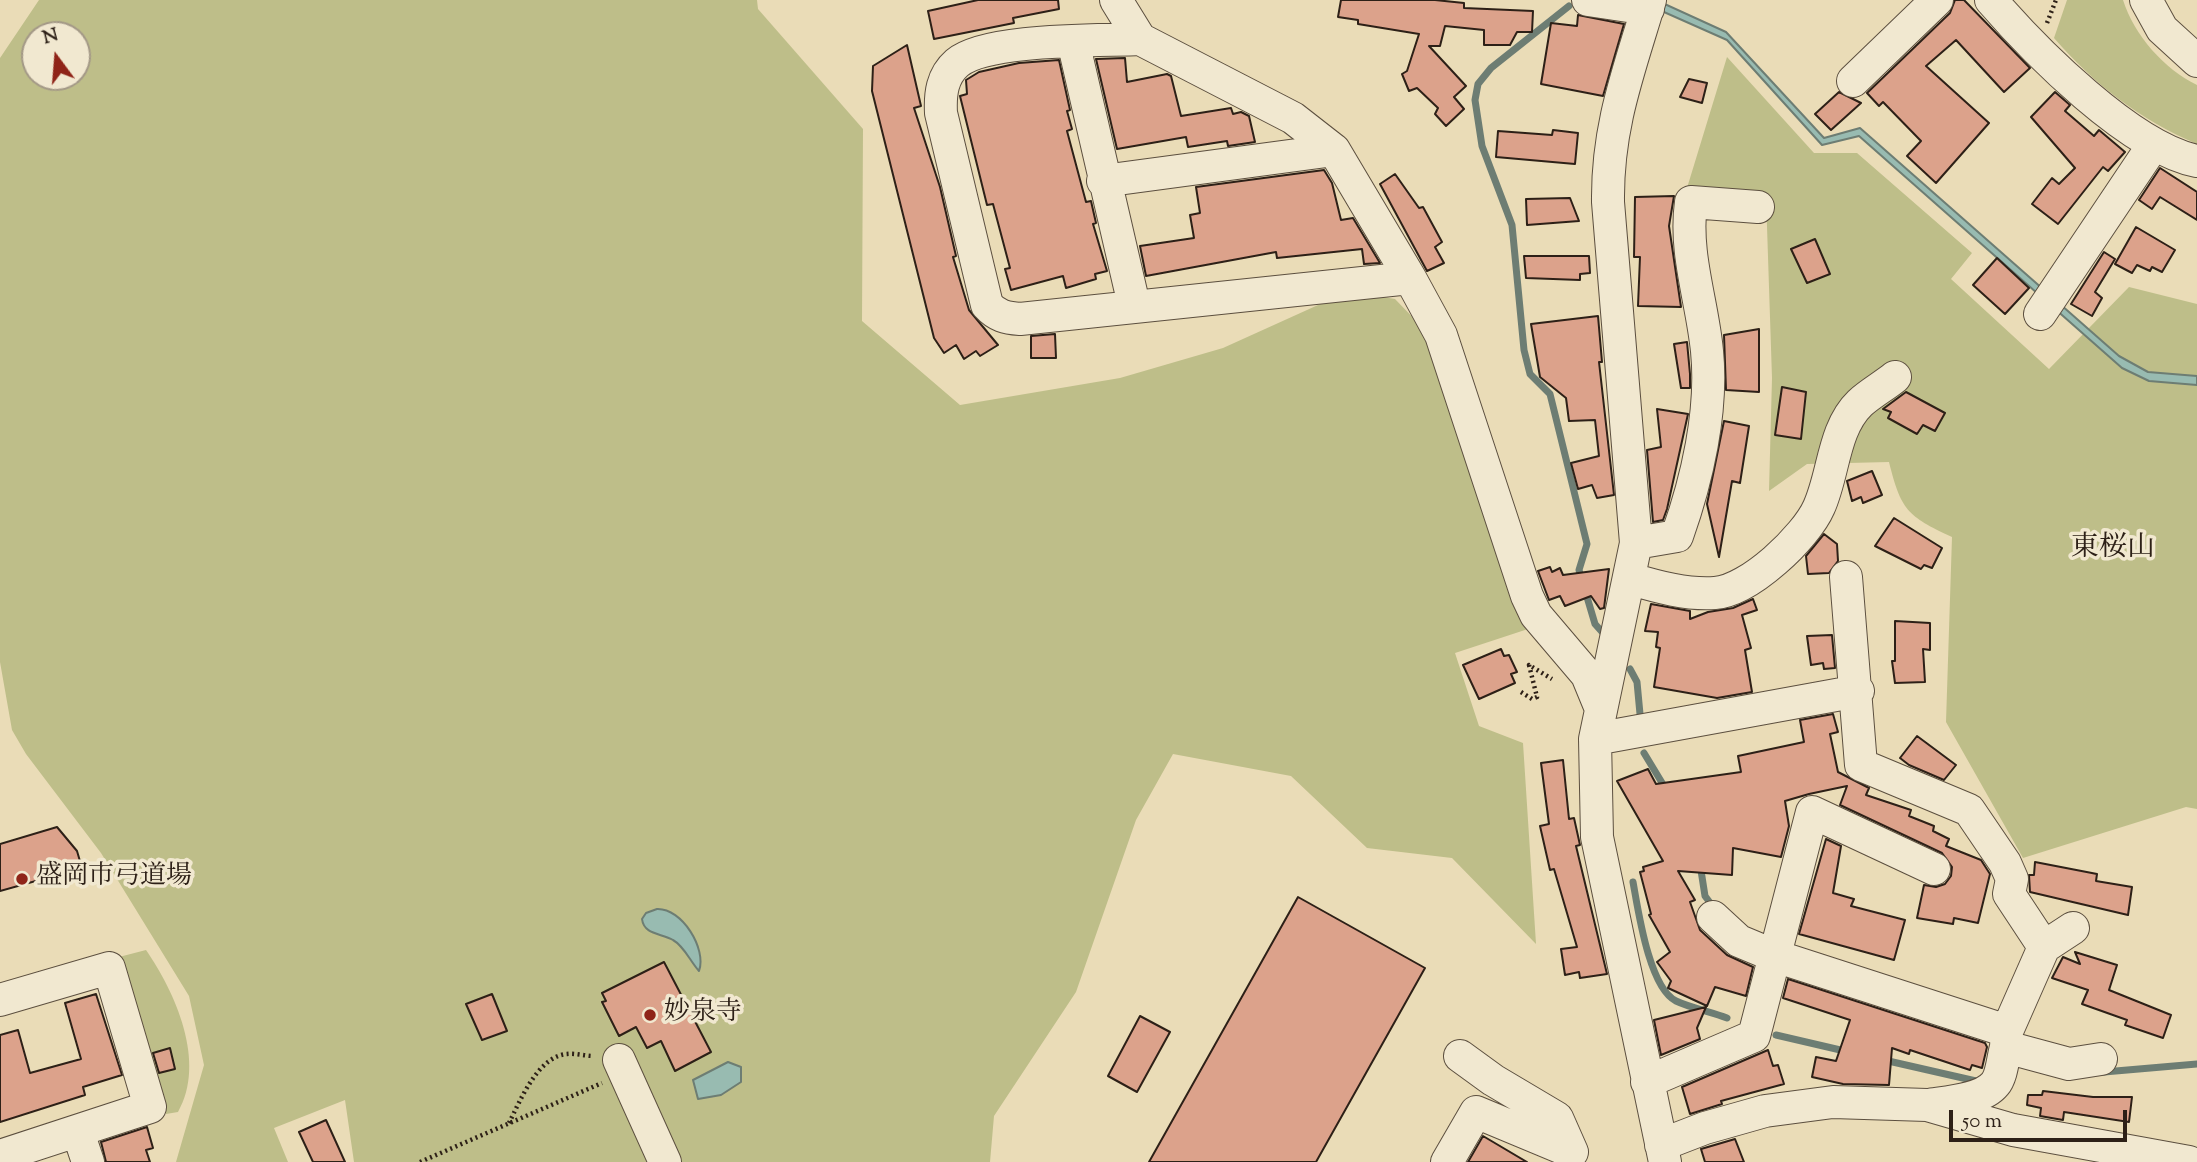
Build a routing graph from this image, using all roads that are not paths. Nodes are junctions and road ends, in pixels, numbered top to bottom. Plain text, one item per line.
1 (1116, 0) edge
2 (1588, 0) edge
3 (1937, 0) edge
4 (1992, 0) edge
5 (2146, 0) edge
6 (1649, 5) edge
7 (1140, 39) junction
8 (1073, 41) junction
9 (2197, 61) edge
10 (1853, 81) dead end
11 (2154, 144) junction
12 (1334, 150) junction
13 (2197, 162) edge
14 (1103, 181) junction
15 (1758, 206) dead end
16 (1410, 278) junction
17 (1134, 305) junction
18 (2039, 314) dead end
19 (1895, 377) dead end
20 (1636, 542) junction
21 (1846, 577) dead end
22 (1631, 579) junction
23 (1858, 691) junction
24 (1601, 709) junction
25 (1595, 739) junction
26 (1934, 869) dead end
27 (1713, 917) dead end
28 (2073, 928) dead end
29 (2044, 947) junction
30 (1774, 956) junction
31 (0, 1000) edge
32 (2007, 1039) junction
33 (1460, 1056) dead end
34 (2101, 1059) dead end
35 (622, 1067) road end
36 (1647, 1082) junction
37 (1927, 1105) junction
38 (78, 1132) junction
39 (1663, 1154) edge
40 (0, 1156) edge
41 (1575, 1157) edge
42 (88, 1162) edge
43 (665, 1162) edge
44 (1447, 1162) edge
45 (2189, 1162) edge

1 - 7 street
2 - 6 street
3 - 10 street
4 - 11 street
5 - 9 street
6 - 20 street
7 - 8 street
7 - 12 street
8 - 14 street
8 - 17 street
11 - 13 street
11 - 18 street
12 - 14 street
12 - 16 street
14 - 17 street
15 - 20 street
16 - 17 street
16 - 24 street
19 - 22 street
20 - 22 street
21 - 23 street
22 - 24 street
23 - 25 street
23 - 29 street
24 - 25 street
25 - 36 street
26 - 30 street
27 - 30 street
28 - 29 street
29 - 32 street
30 - 32 street
30 - 36 street
31 - 38 street
32 - 34 street
32 - 37 street
33 - 41 street
35 - 43 street
36 - 39 street
37 - 39 street
37 - 45 street
38 - 40 street
38 - 42 street
41 - 44 street

